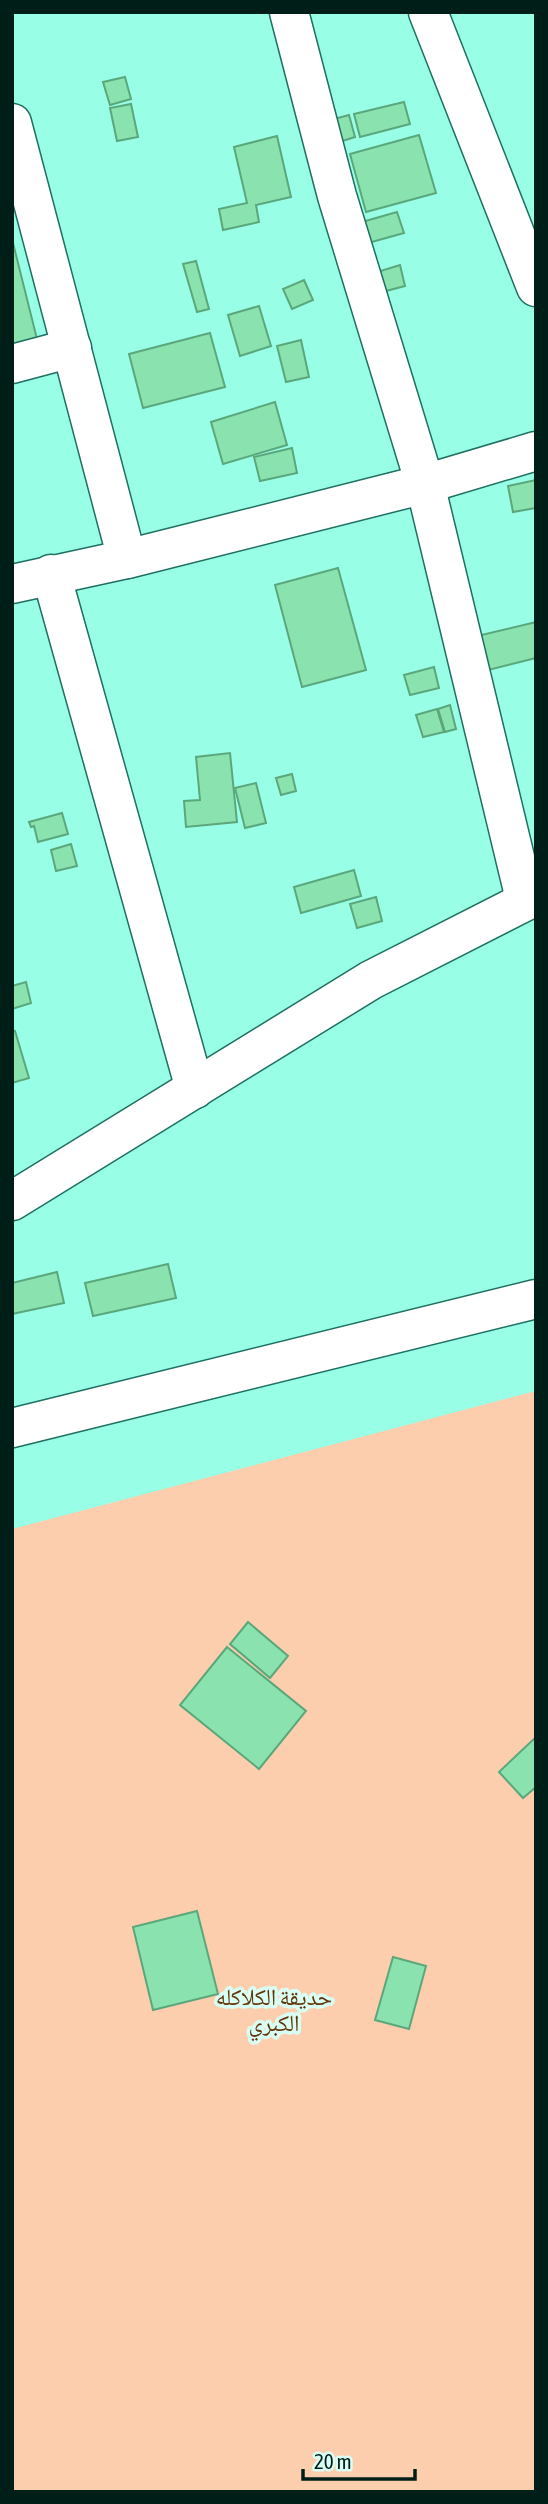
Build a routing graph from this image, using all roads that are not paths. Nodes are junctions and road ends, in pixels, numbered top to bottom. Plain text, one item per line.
1 (289, 12) edge
2 (428, 12) edge
3 (12, 123) edge
4 (536, 287) edge
5 (72, 348) junction
6 (12, 364) edge
7 (536, 451) edge
8 (425, 484) junction
9 (127, 559) junction
10 (51, 574) junction
11 (12, 584) edge
12 (530, 897) edge
13 (195, 1089) junction
14 (12, 1201) edge
15 (536, 1299) edge
16 (12, 1428) edge

1 - 8 street
2 - 4 street
3 - 5 street
5 - 6 street
5 - 9 street
7 - 8 street
8 - 9 street
8 - 12 street
9 - 10 street
10 - 11 street
10 - 13 street
12 - 13 street
13 - 14 street
15 - 16 street

